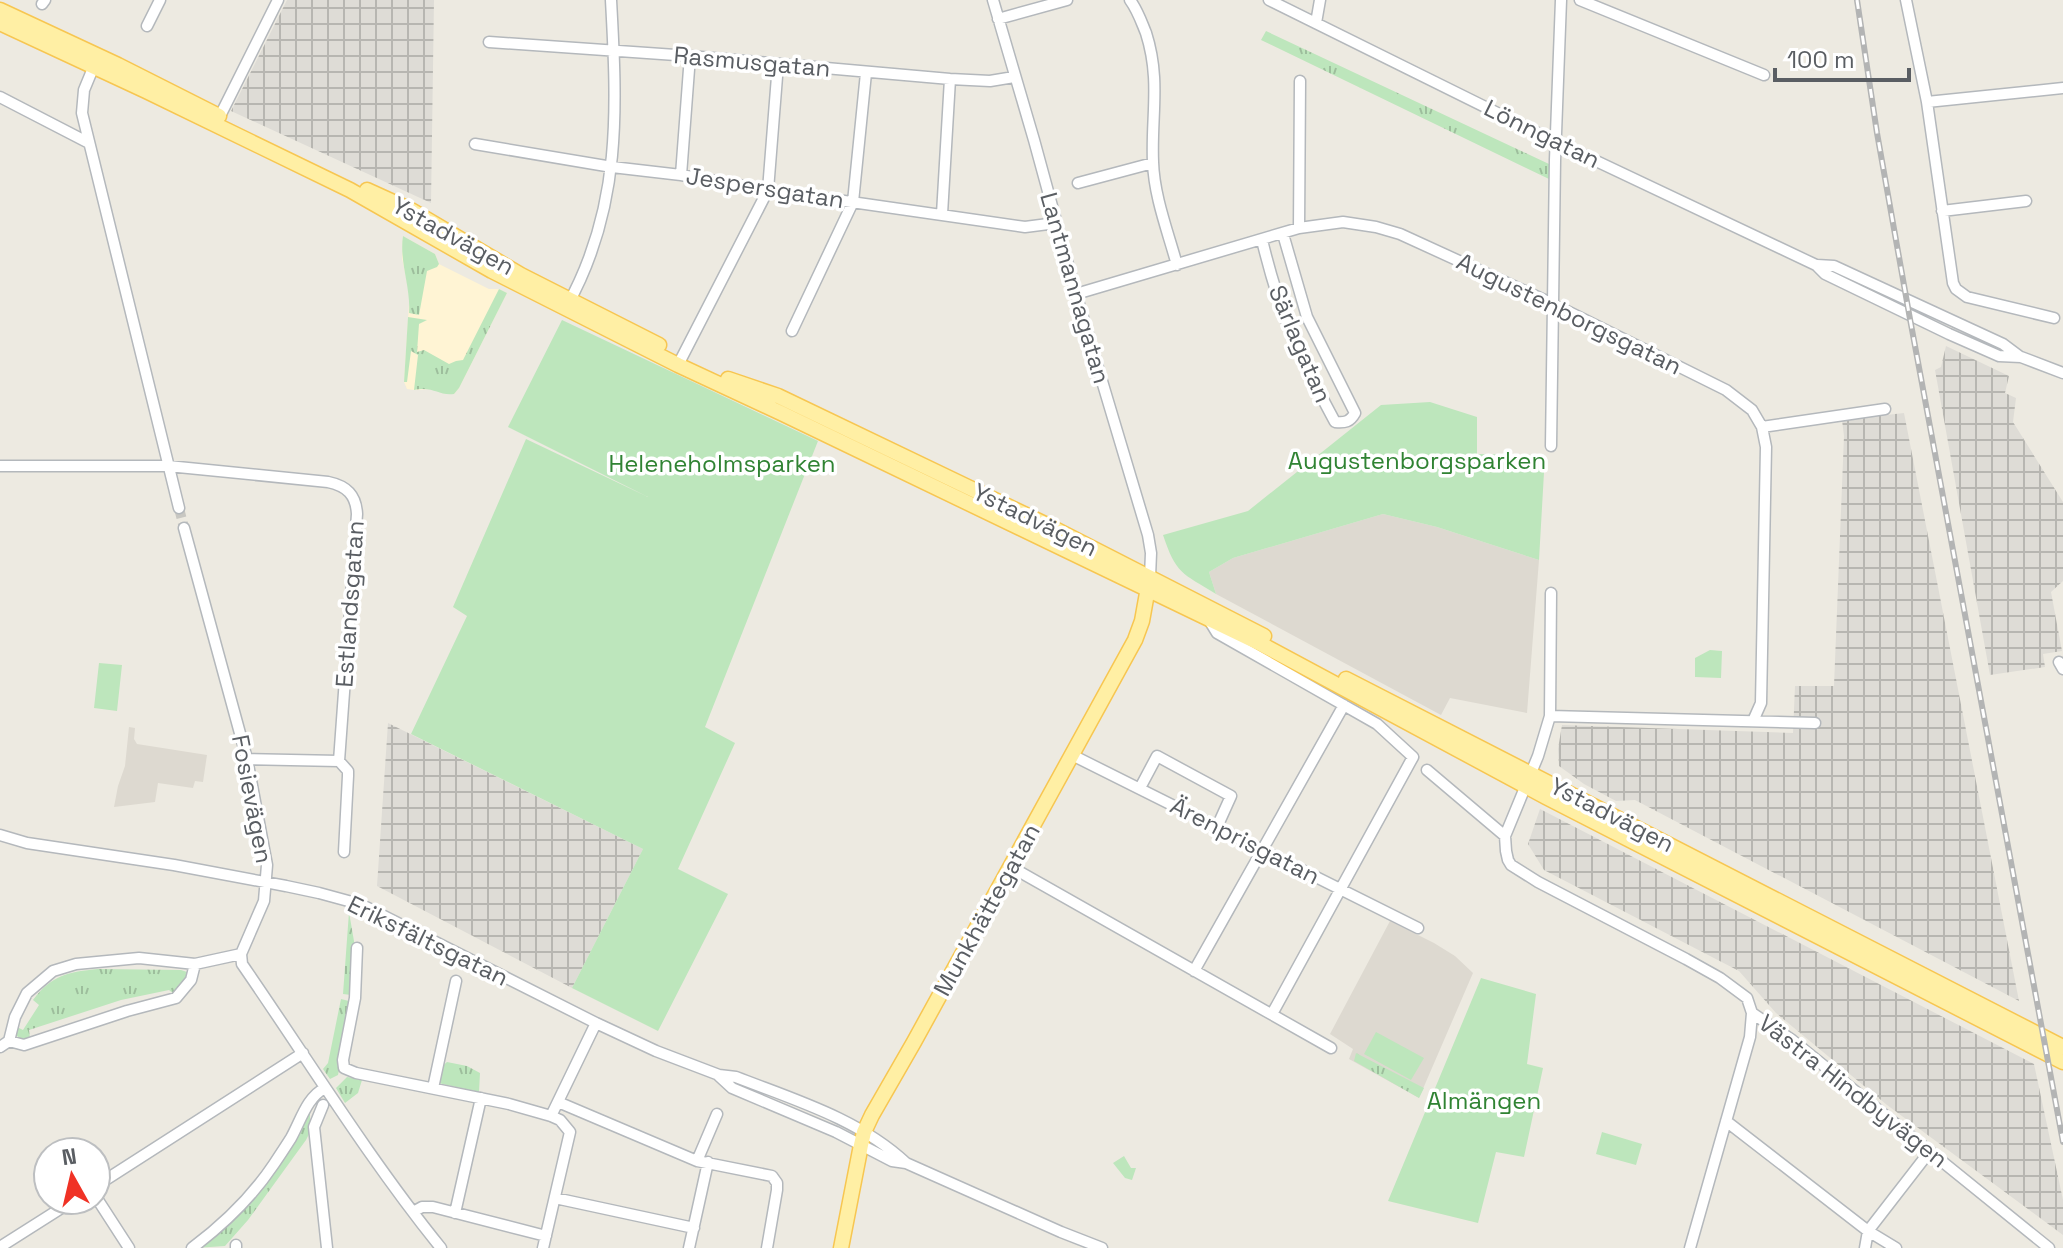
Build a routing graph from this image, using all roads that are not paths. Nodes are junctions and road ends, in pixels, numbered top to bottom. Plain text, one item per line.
1 (160, 0) edge
2 (278, 0) edge
3 (611, 0) edge
4 (993, 0) edge
5 (1067, 0) edge
6 (1130, 0) edge
7 (1269, 0) edge
8 (1320, 0) edge
9 (1561, 0) edge
10 (1580, 0) edge
11 (1906, 0) edge
12 (0, 10) edge
13 (998, 19) junction
14 (0, 23) edge
15 (1316, 23) junction
16 (147, 26) dead end
17 (489, 42) dead end
18 (614, 51) junction
19 (690, 56) junction
20 (96, 61) junction
21 (778, 64) junction
22 (866, 73) junction
23 (1764, 75) dead end
24 (1014, 77) junction
25 (950, 79) junction
26 (1300, 81) dead end
27 (2063, 88) edge
28 (0, 97) edge
29 (1927, 102) junction
30 (217, 120) junction
31 (1556, 142) junction
32 (89, 143) junction
33 (475, 144) dead end
34 (1153, 163) junction
35 (612, 167) junction
36 (681, 175) junction
37 (1078, 183) dead end
38 (768, 190) junction
39 (2026, 201) dead end
40 (853, 202) junction
41 (1942, 211) junction
42 (942, 214) junction
43 (1056, 223) junction
44 (1299, 228) junction
45 (1283, 234) junction
46 (1262, 240) junction
47 (1177, 265) junction
48 (1076, 294) junction
49 (568, 304) junction
50 (1553, 304) junction
51 (2054, 318) dead end
52 (792, 331) dead end
53 (680, 361) junction
54 (2063, 373) edge
55 (1885, 409) dead end
56 (1762, 427) junction
57 (1551, 446) dead end
58 (0, 466) edge
59 (168, 466) junction
60 (179, 508) tunnel mouth
61 (184, 528) tunnel mouth
62 (1149, 583) junction
63 (1551, 593) dead end
64 (1209, 620) junction
65 (1344, 705) junction
66 (1550, 716) junction
67 (1753, 721) junction
68 (1815, 723) dead end
69 (1072, 755) junction
70 (247, 759) junction
71 (339, 761) junction
72 (1427, 770) dead end
73 (1528, 780) junction
74 (1140, 788) junction
75 (1217, 827) junction
76 (0, 835) edge
77 (1505, 836) junction
78 (0, 843) edge
79 (27, 843) junction
80 (1262, 850) junction
81 (344, 852) dead end
82 (1011, 867) junction
83 (267, 883) junction
84 (1340, 889) junction
85 (1418, 928) dead end
86 (357, 948) dead end
87 (241, 954) junction
88 (195, 964) junction
89 (1194, 971) junction
90 (456, 981) dead end
91 (1752, 1013) junction
92 (1272, 1014) junction
93 (596, 1023) junction
94 (4, 1044) edge
95 (2063, 1047) edge
96 (1331, 1048) dead end
97 (303, 1053) junction
98 (2063, 1062) edge
99 (325, 1088) junction
100 (433, 1088) junction
101 (481, 1098) junction
102 (558, 1102) junction
103 (323, 1105) dead end
104 (576, 1110) junction
105 (717, 1114) dead end
106 (551, 1116) junction
107 (1726, 1121) junction
108 (570, 1132) junction
109 (862, 1139) junction
110 (1930, 1151) junction
111 (702, 1162) junction
112 (112, 1176) edge
113 (555, 1198) junction
114 (413, 1212) junction
115 (455, 1213) junction
116 (49, 1216) edge
117 (108, 1216) edge
118 (694, 1228) junction
119 (1868, 1231) junction
120 (546, 1236) junction
121 (1076, 1243) edge
122 (0, 1247) edge
123 (129, 1248) edge
124 (192, 1248) edge
125 (327, 1248) edge
126 (441, 1248) edge
127 (543, 1248) edge
128 (689, 1248) edge
129 (767, 1248) edge
130 (841, 1248) edge
131 (1102, 1248) edge
132 (1690, 1248) edge
133 (1865, 1248) edge
134 (1896, 1248) edge
135 (2049, 1248) edge

1 - 16 street
2 - 30 street
3 - 18 street
4 - 13 street, Lantmannagatan
5 - 13 street
6 - 34 street
7 - 15 street, Lönngatan
8 - 15 street
9 - 31 street
10 - 23 street
11 - 29 street
12 - 20 main road, Ystadvägen
13 - 24 street, Lantmannagatan
14 - 20 main road, Ystadvägen
15 - 31 street, Lönngatan
17 - 18 street, Rasmusgatan
18 - 19 street, Rasmusgatan
18 - 35 street
19 - 21 street, Rasmusgatan
19 - 36 street
20 - 30 main road, Ystadvägen
20 - 32 street
21 - 22 street, Rasmusgatan
21 - 38 street
22 - 25 street, Rasmusgatan
22 - 40 street
24 - 25 street, Rasmusgatan
24 - 43 street, Lantmannagatan
25 - 42 street
26 - 44 street
27 - 29 street
28 - 32 street
29 - 41 street
30 - 49 main road, Ystadvägen
31 - 50 street
31 - 54 street, Lönngatan
32 - 59 street
33 - 35 street, Jespersgatan
34 - 37 street
34 - 47 street
35 - 36 street, Jespersgatan
35 - 49 street
36 - 38 street, Jespersgatan
38 - 40 street, Jespersgatan
38 - 53 street
39 - 41 street
40 - 42 street, Jespersgatan
40 - 52 street
41 - 51 street
42 - 43 street, Jespersgatan
43 - 48 street, Lantmannagatan
44 - 45 street, Augustenborgsgatan
44 - 50 street, Augustenborgsgatan
45 - 46 street, Augustenborgsgatan
45 - 46 street, Särlagatan
46 - 47 street, Augustenborgsgatan
47 - 48 street, Augustenborgsgatan
48 - 62 street, Lantmannagatan
49 - 53 main road, Ystadvägen
50 - 56 street, Augustenborgsgatan
50 - 57 street
53 - 62 main road, Ystadvägen
55 - 56 street
56 - 67 street
58 - 59 street
59 - 60 street
59 - 71 street, Estlandsgatan
61 - 70 street, Fosievägen
62 - 64 main road, Ystadvägen
62 - 69 main road, Munkhättegatan
62 - 73 main road, Ystadvägen
63 - 66 street
64 - 65 street, Ystadvägen
64 - 73 main road, Ystadvägen
65 - 80 street
65 - 84 street, Ystadvägen
66 - 67 street
66 - 73 street
67 - 68 street
69 - 74 street, Ärenprisgatan
69 - 82 main road, Munkhättegatan
70 - 71 street
70 - 83 street, Fosievägen
71 - 81 street, Estlandsgatan
72 - 77 street, Västra Hindbyvägen
73 - 77 street
73 - 95 main road, Ystadvägen
73 - 98 main road, Ystadvägen
74 - 75 street, Ärenprisgatan
74 - 75 street
75 - 80 street, Ärenprisgatan
76 - 79 street, Eriksfältsgatan
77 - 91 street, Västra Hindbyvägen
78 - 79 street, Eriksfältsgatan
79 - 83 street, Eriksfältsgatan
80 - 84 street, Ärenprisgatan
80 - 89 street
82 - 89 street
82 - 109 main road, Munkhättegatan
83 - 87 street, Fosievägen
83 - 93 street, Eriksfältsgatan
84 - 85 street, Ärenprisgatan
84 - 92 street
86 - 100 street
87 - 88 street
87 - 97 street
88 - 94 street
88 - 94 street
89 - 92 street
90 - 100 street
91 - 107 street
91 - 110 street, Västra Hindbyvägen
92 - 96 street
93 - 102 street
93 - 109 street, Eriksfältsgatan
97 - 99 street
97 - 112 street
99 - 114 street
99 - 124 street
100 - 101 street
101 - 106 street
101 - 115 street
102 - 104 street
102 - 106 street
103 - 125 street
104 - 108 street
104 - 111 street
105 - 111 street
106 - 108 street
107 - 119 street
107 - 132 street
108 - 113 street
109 - 121 street, Eriksfältsgatan
109 - 130 main road, Munkhättegatan
110 - 119 street
110 - 135 street, Västra Hindbyvägen
111 - 118 street
111 - 129 street
113 - 118 street
113 - 120 street
114 - 115 street
114 - 126 street
115 - 120 street
116 - 122 street
117 - 123 street
118 - 128 street
119 - 133 street
119 - 134 street
120 - 127 street
121 - 131 street, Eriksfältsgatan

